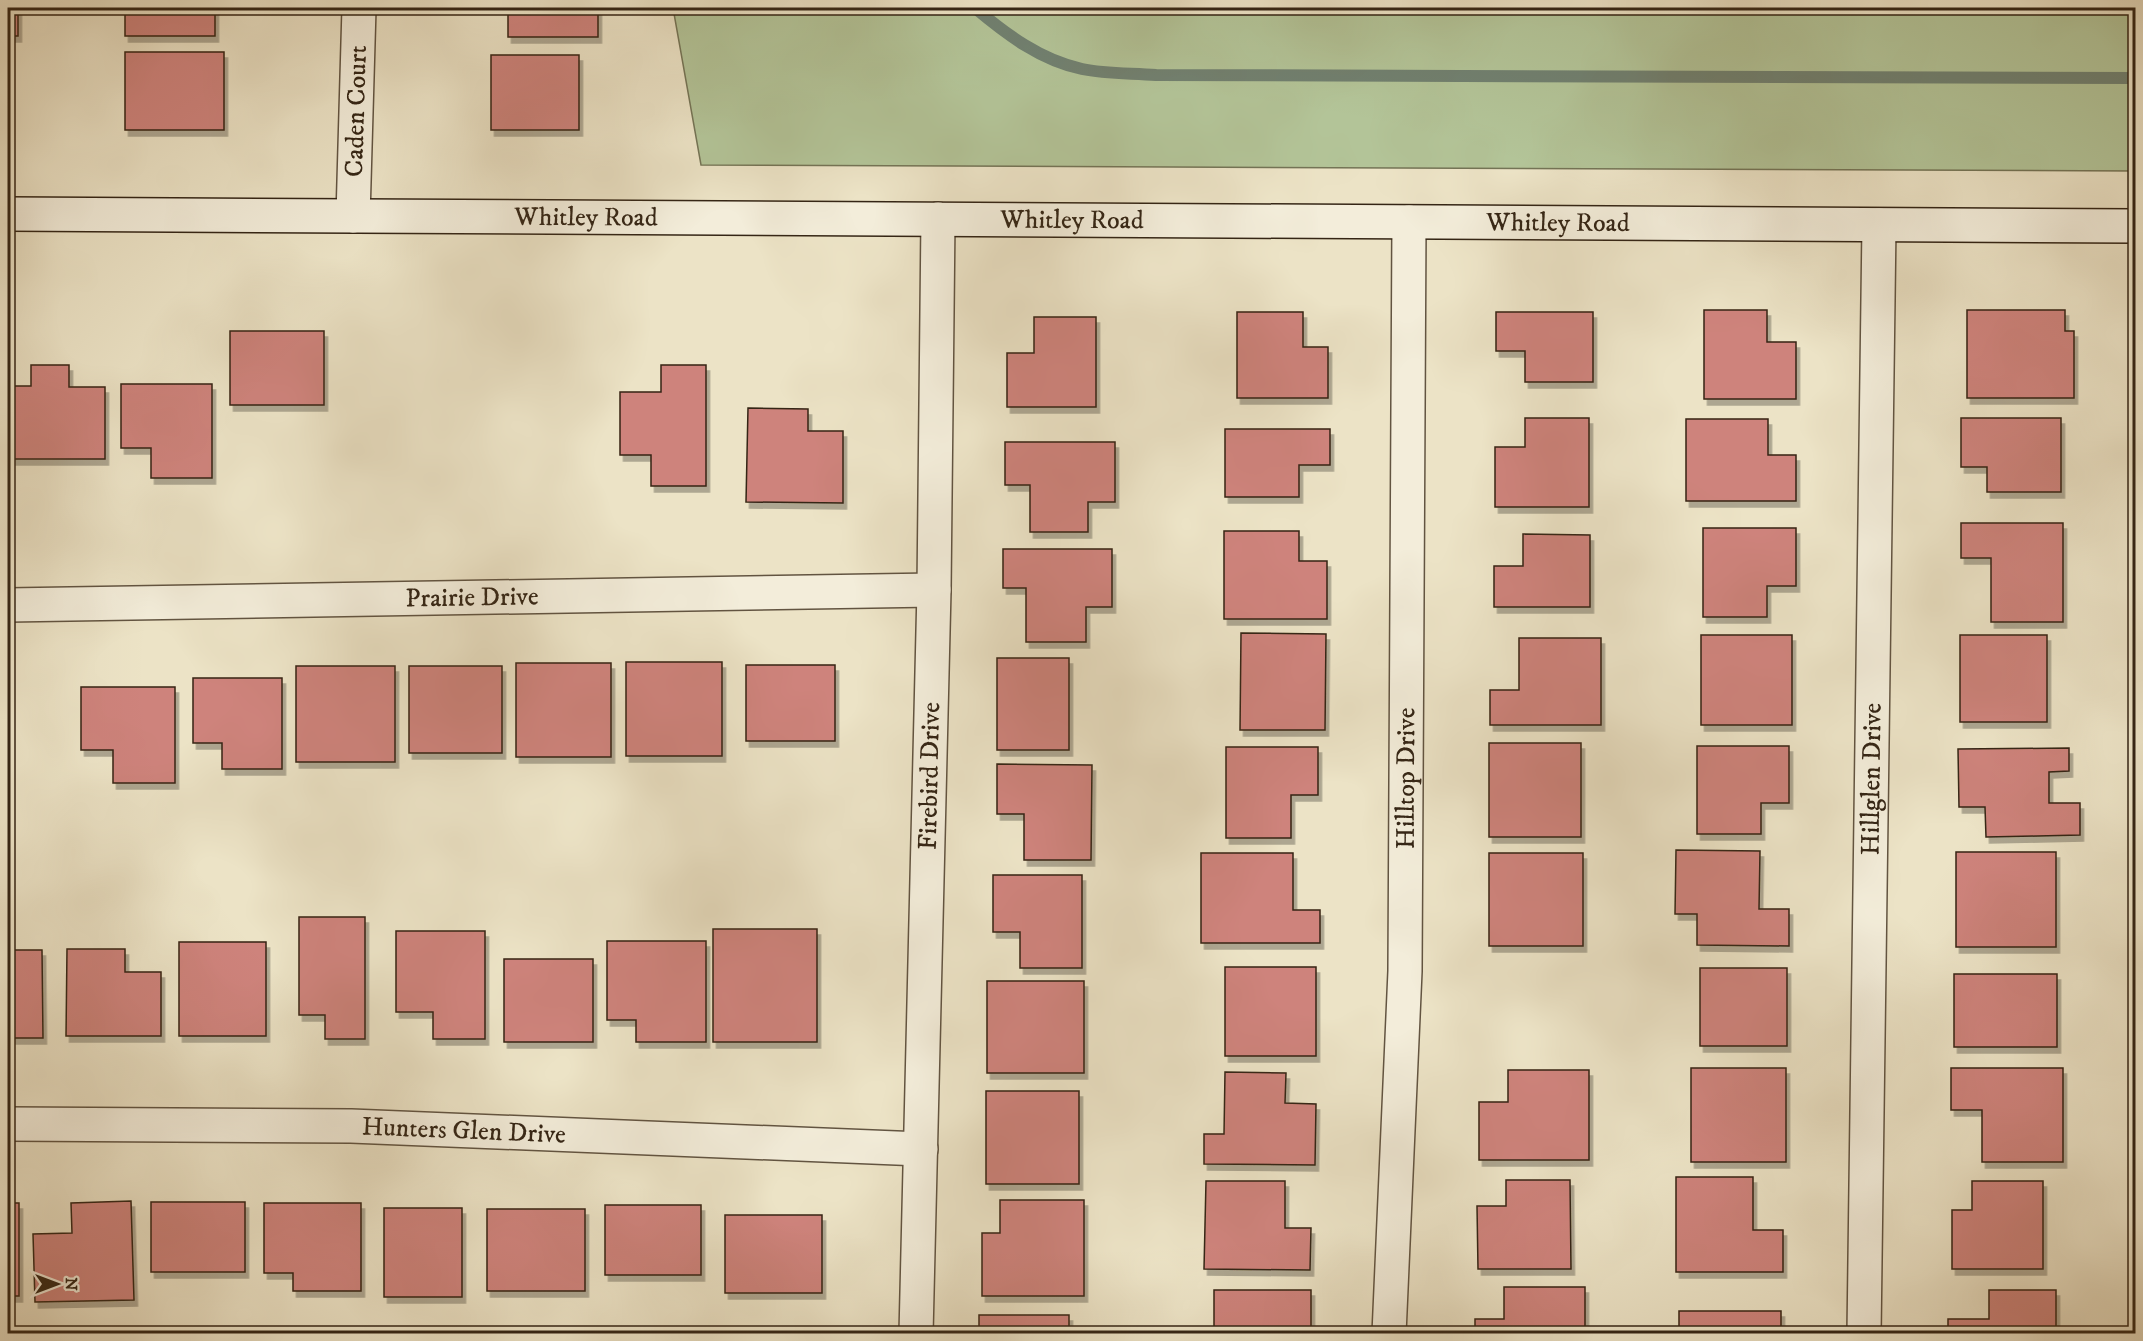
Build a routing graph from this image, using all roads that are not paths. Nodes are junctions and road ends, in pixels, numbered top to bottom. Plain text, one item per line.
1 (358, 8) edge
2 (8, 214) edge
3 (353, 216) junction
4 (938, 219) junction
5 (1409, 222) junction
6 (1879, 225) junction
7 (2136, 226) edge
8 (934, 590) junction
9 (8, 604) edge
10 (8, 1124) edge
11 (921, 1149) junction
12 (916, 1334) edge
13 (1389, 1334) edge
14 (1864, 1334) edge

1 - 3 street, Caden Court
2 - 3 street, Whitley Road
3 - 4 street, Whitley Road
4 - 5 street, Whitley Road
4 - 8 street, Firebird Drive
5 - 6 street, Whitley Road
5 - 13 street, Hilltop Drive
6 - 7 street, Whitley Road
6 - 14 street, Hillglen Drive
8 - 9 street, Prairie Drive
8 - 11 street, Firebird Drive
10 - 11 street, Hunters Glen Drive
11 - 12 street, Firebird Drive

